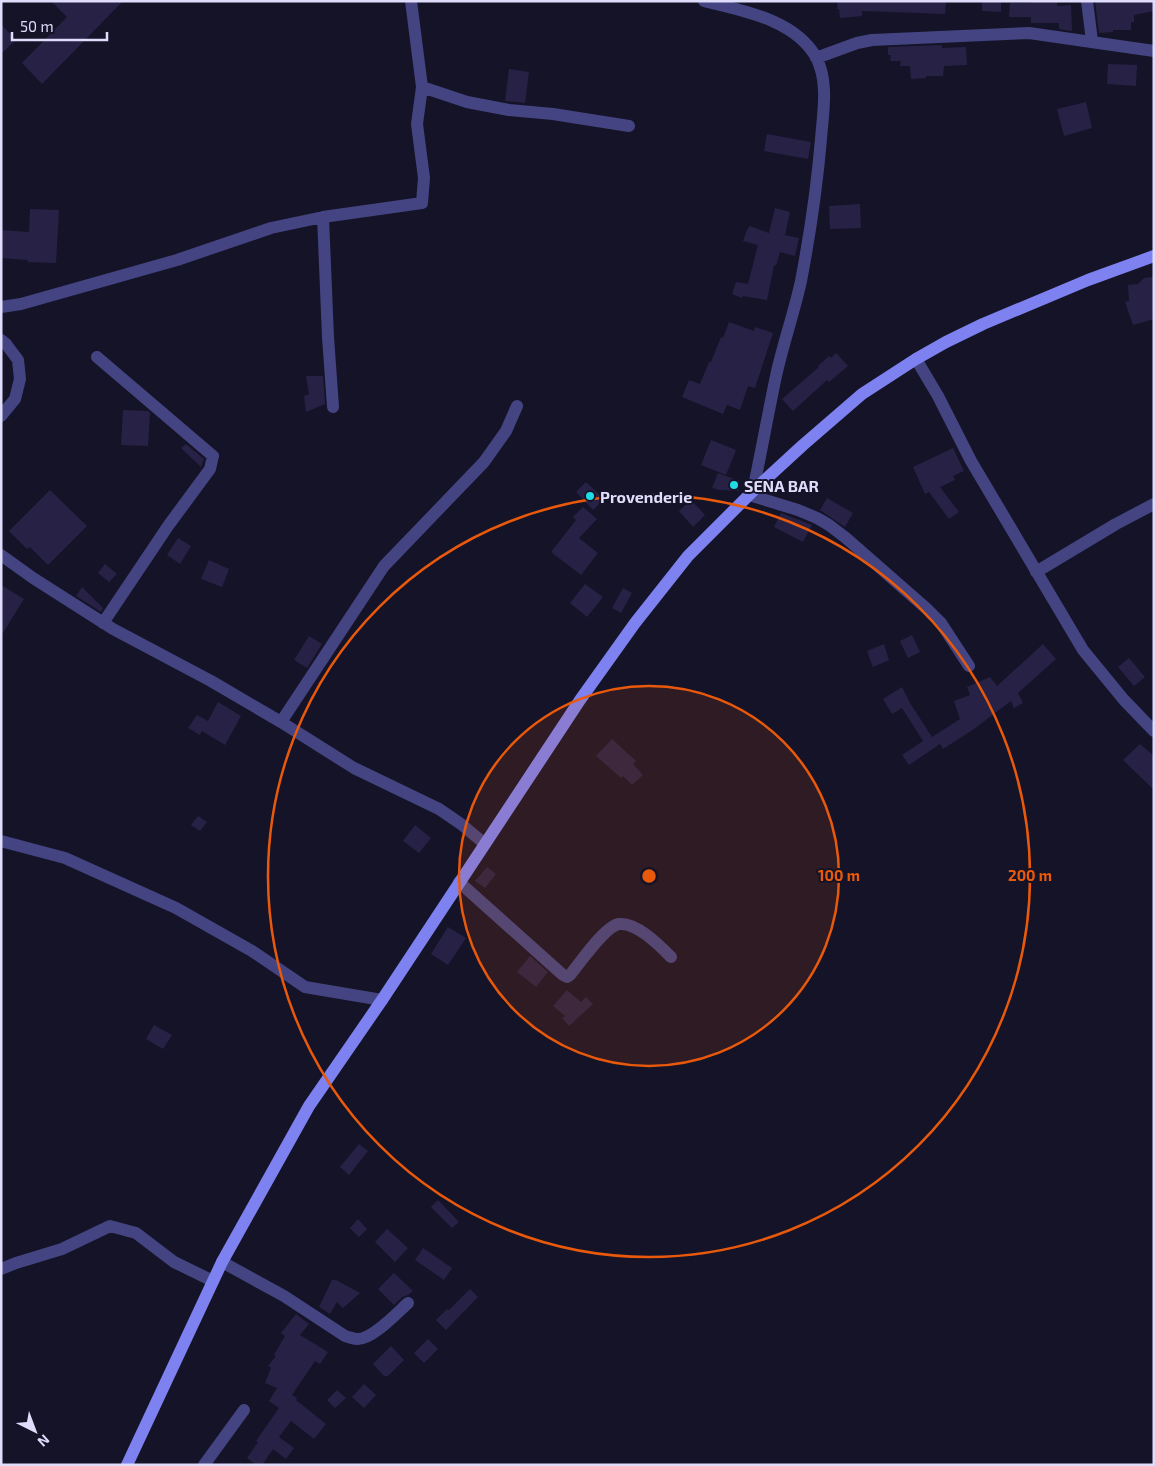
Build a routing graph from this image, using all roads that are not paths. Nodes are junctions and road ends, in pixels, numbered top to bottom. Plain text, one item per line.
1 (411, 1) edge
2 (704, 1) edge
3 (1087, 1) edge
4 (1092, 41) junction
5 (1154, 51) edge
6 (816, 58) junction
7 (422, 87) junction
8 (629, 126) dead end
9 (323, 217) junction
10 (1154, 256) edge
11 (1, 307) edge
12 (1, 340) edge
13 (96, 357) dead end
14 (916, 359) junction
15 (517, 406) dead end
16 (334, 407) dead end
17 (1, 416) edge
18 (751, 493) junction
19 (1154, 504) edge
20 (1, 555) edge
21 (1036, 572) junction
22 (102, 623) junction
23 (970, 666) dead end
24 (281, 722) junction
25 (1154, 731) edge
26 (1, 841) edge
27 (484, 844) junction
28 (459, 882) junction
29 (671, 958) dead end
30 (382, 1000) junction
31 (222, 1262) junction
32 (1, 1269) edge
33 (213, 1281) junction
34 (408, 1303) dead end
35 (244, 1410) dead end
36 (127, 1465) edge
37 (204, 1465) edge

1 - 7 street
2 - 6 street
3 - 4 street
4 - 5 street
4 - 6 street
6 - 18 street
7 - 8 street
7 - 9 street
9 - 11 street
9 - 16 street
10 - 14 main road
12 - 17 street
13 - 22 street
14 - 18 main road
14 - 21 street
15 - 24 street
18 - 23 street
18 - 27 main road
19 - 21 street
20 - 22 street
21 - 25 street
22 - 24 street
24 - 27 street
26 - 30 street
27 - 28 main road
28 - 29 street
28 - 30 main road
30 - 31 main road
31 - 33 main road
31 - 34 street
32 - 33 street
33 - 36 main road
35 - 37 street

